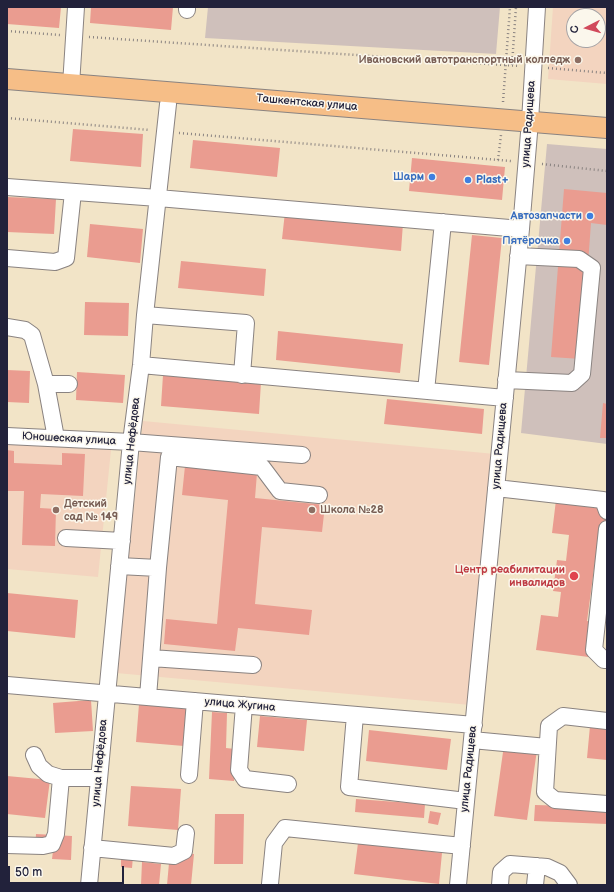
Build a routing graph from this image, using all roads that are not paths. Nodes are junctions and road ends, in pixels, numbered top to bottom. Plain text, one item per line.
1 (76, 7) edge
2 (537, 7) edge
3 (7, 79) edge
4 (70, 91) junction
5 (7, 92) edge
6 (168, 98) junction
7 (529, 127) junction
8 (607, 128) edge
9 (607, 140) edge
10 (7, 187) edge
11 (73, 192) junction
12 (158, 198) junction
13 (443, 222) junction
14 (521, 229) junction
15 (518, 256) junction
16 (7, 258) edge
17 (145, 315) junction
18 (7, 327) edge
19 (141, 366) junction
20 (242, 375) junction
21 (506, 380) junction
22 (46, 384) junction
23 (69, 384) dead end
24 (426, 391) junction
25 (505, 398) junction
26 (7, 436) edge
27 (56, 438) junction
28 (131, 442) junction
29 (302, 456) dead end
30 (496, 488) junction
31 (319, 495) dead end
32 (607, 511) edge
33 (607, 529) edge
34 (66, 538) dead end
35 (122, 541) junction
36 (119, 566) junction
37 (158, 568) junction
38 (151, 658) junction
39 (607, 660) edge
40 (254, 665) dead end
41 (7, 685) edge
42 (107, 693) junction
43 (148, 697) junction
44 (195, 701) junction
45 (244, 705) junction
46 (355, 715) junction
47 (607, 721) edge
48 (473, 733) junction
49 (547, 747) junction
50 (34, 755) dead end
51 (189, 775) dead end
52 (61, 778) junction
53 (99, 778) junction
54 (288, 784) dead end
55 (466, 801) junction
56 (607, 804) edge
57 (186, 833) dead end
58 (7, 845) edge
59 (462, 846) junction
60 (92, 848) junction
61 (537, 866) junction
62 (270, 884) dead end
63 (89, 885) edge
64 (458, 885) edge
65 (500, 885) edge
66 (535, 885) edge
67 (569, 885) edge

1 - 4 street
2 - 7 street, улица Радищева
3 - 4 main road, Ташкентская улица
4 - 5 main road, Ташкентская улица
4 - 6 main road, Ташкентская улица
6 - 7 main road, Ташкентская улица
6 - 12 street, улица Нефёдова
7 - 8 main road, Ташкентская улица
7 - 9 main road, Ташкентская улица
7 - 14 street, улица Радищева
10 - 11 street
11 - 12 street
11 - 16 street
12 - 13 street
12 - 17 street, улица Нефёдова
13 - 14 street
13 - 24 street
14 - 15 street, улица Радищева
15 - 21 street, улица Радищева
15 - 21 street
17 - 19 street, улица Нефёдова
17 - 20 street
18 - 22 street
19 - 20 street
19 - 28 street, улица Нефёдова
20 - 24 street
21 - 25 street, улица Радищева
22 - 23 street
22 - 27 street
24 - 25 street
25 - 30 street, улица Радищева
26 - 27 street, Юношеская улица
27 - 28 street, Юношеская улица
28 - 29 street, Юношеская улица
28 - 35 street, улица Нефёдова
30 - 32 street
30 - 48 street, улица Радищева
31 - 37 street
33 - 39 street
34 - 35 street
35 - 36 street, улица Нефёдова
36 - 37 street
36 - 42 street, улица Нефёдова
37 - 38 street
38 - 40 street
38 - 43 street
41 - 42 street, улица Жугина
42 - 43 street, улица Жугина
42 - 53 street, улица Нефёдова
43 - 44 street, улица Жугина
44 - 45 street, улица Жугина
44 - 51 street
45 - 46 street, улица Жугина
45 - 54 street
46 - 48 street, улица Жугина
46 - 55 street
47 - 49 street
48 - 49 street, улица Жугина
48 - 55 street, улица Радищева
49 - 56 street
50 - 52 street
52 - 53 street
52 - 58 street
53 - 60 street, улица Нефёдова
55 - 59 street, улица Радищева
57 - 60 street
59 - 62 street
59 - 64 street, улица Радищева
60 - 63 street, улица Нефёдова
61 - 65 street
61 - 66 street
61 - 67 street

